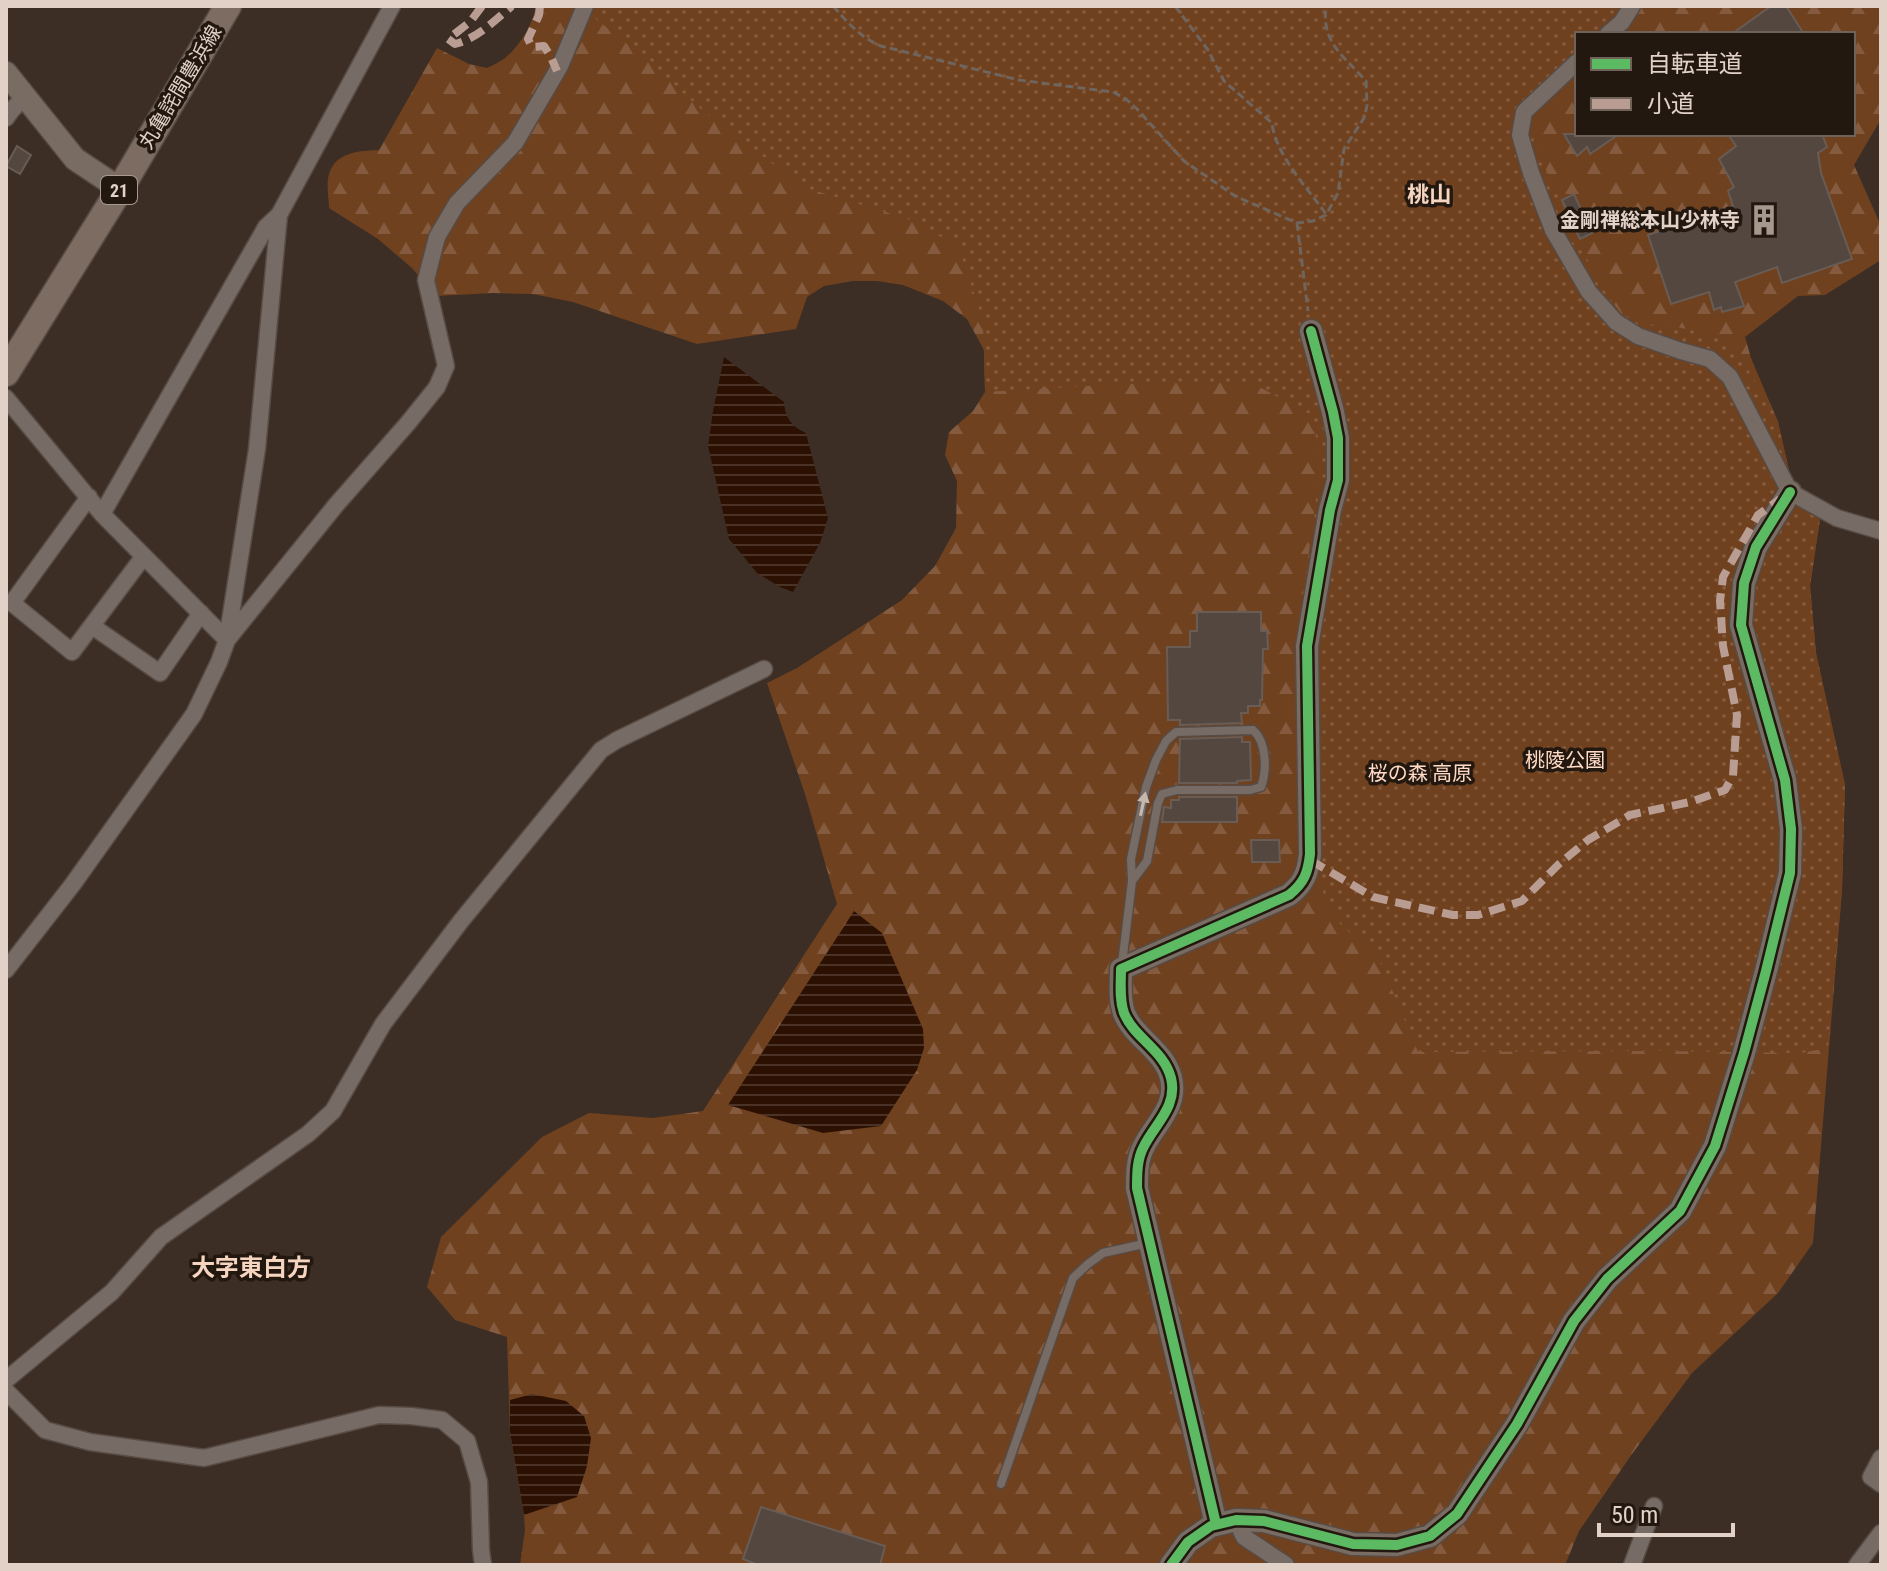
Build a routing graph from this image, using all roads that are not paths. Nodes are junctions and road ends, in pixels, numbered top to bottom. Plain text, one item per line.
1 (228, 6) edge
2 (392, 6) edge
3 (585, 6) edge
4 (1632, 6) edge
5 (1610, 32) edge
6 (1575, 64) edge
7 (6, 73) edge
8 (25, 96) junction
9 (6, 118) edge
10 (120, 189) junction
11 (279, 215) junction
12 (1311, 331) road end
13 (6, 373) edge
14 (6, 398) edge
15 (1790, 492) junction
16 (89, 497) junction
17 (102, 514) junction
18 (1881, 531) edge
19 (144, 556) junction
20 (201, 613) junction
21 (92, 626) junction
22 (227, 640) junction
23 (764, 669) dead end
24 (1132, 881) junction
25 (1121, 969) junction
26 (6, 970) edge
27 (1149, 1243) junction
28 (6, 1380) edge
29 (6, 1391) edge
30 (1881, 1458) edge
31 (1001, 1484) dead end
32 (1881, 1484) edge
33 (1654, 1506) dead end
34 (1226, 1522) junction
35 (1881, 1533) edge
36 (483, 1565) edge
37 (1171, 1565) edge
38 (1286, 1565) edge
39 (1632, 1565) edge
40 (1857, 1565) edge

1 - 10 main road, 丸亀詫間豊浜線 / 21
2 - 11 street
3 - 22 street
4 - 5 street
6 - 15 street
7 - 8 street
8 - 9 street
8 - 10 street
10 - 13 main road, 丸亀詫間豊浜線 / 21
11 - 17 street
11 - 22 street
12 - 25 street
14 - 16 street
15 - 18 street
15 - 34 street
16 - 17 street
16 - 21 street
17 - 19 street
19 - 20 street
19 - 21 street
20 - 21 street
20 - 22 street
22 - 26 street
23 - 28 street
24 -> 24 lane
24 - 25 lane
25 - 27 street
27 - 31 lane
27 - 34 street
29 - 36 street
30 - 32 street
33 - 39 street
34 - 37 street
34 - 38 street
35 - 40 street

